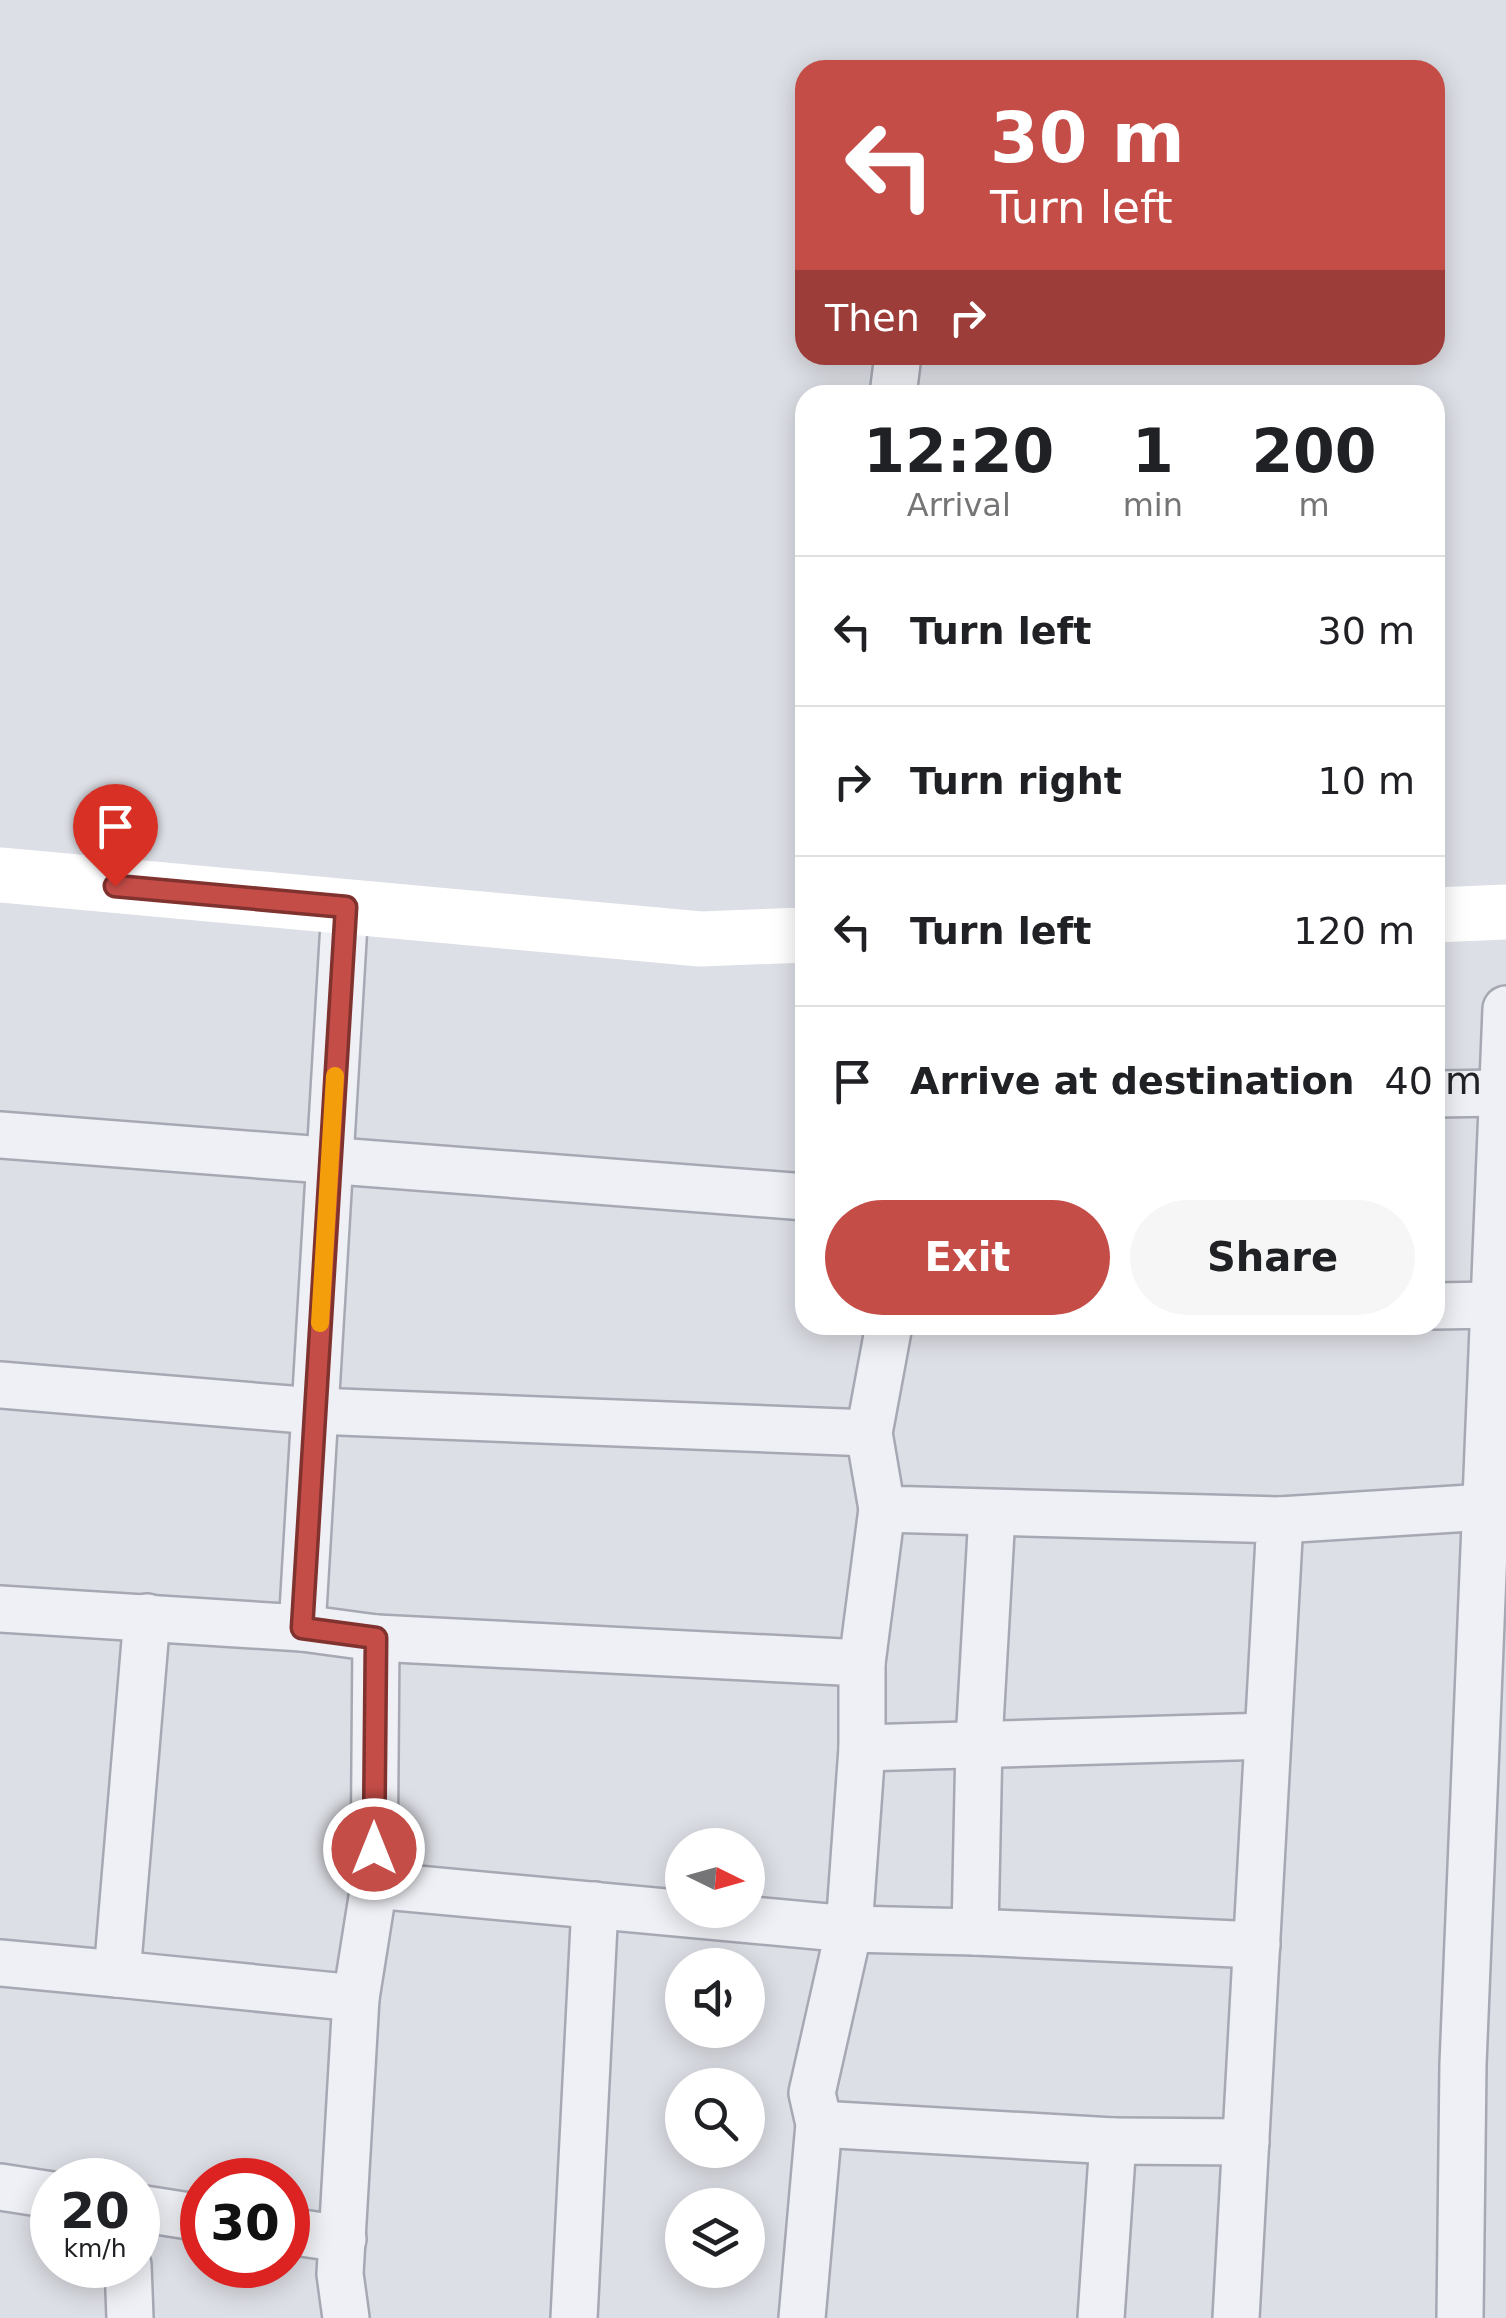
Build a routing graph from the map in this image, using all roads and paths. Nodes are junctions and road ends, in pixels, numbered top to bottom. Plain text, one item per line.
1 (0, 875) edge
2 (346, 907) junction
3 (1506, 912) edge
4 (1445, 915) edge
5 (795, 935) edge
6 (1506, 1008) edge
7 (1502, 1093) junction
8 (1445, 1094) edge
9 (0, 1135) edge
10 (330, 1163) junction
11 (795, 1196) edge
12 (1445, 1306) edge
13 (1494, 1306) junction
14 (887, 1335) edge
15 (0, 1385) edge
16 (315, 1411) junction
17 (870, 1433) junction
18 (1486, 1507) junction
19 (882, 1508) junction
20 (992, 1514) junction
21 (1280, 1520) junction
22 (0, 1609) edge
23 (147, 1617) junction
24 (302, 1628) junction
25 (376, 1638) junction
26 (862, 1663) junction
27 (1268, 1736) junction
28 (979, 1742) junction
29 (862, 1748) junction
30 (374, 1885) junction
31 (594, 1905) junction
32 (849, 1929) junction
33 (976, 1932) junction
34 (1256, 1945) junction
35 (0, 1963) edge
36 (117, 1974) junction
37 (356, 1998) junction
38 (819, 2124) junction
39 (1113, 2140) junction
40 (1246, 2142) junction
41 (0, 2188) edge
42 (30, 2192) edge
43 (310, 2234) edge
44 (343, 2239) junction
45 (129, 2288) edge
46 (130, 2318) edge
47 (346, 2318) edge
48 (574, 2318) edge
49 (802, 2318) edge
50 (1101, 2318) edge
51 (1236, 2318) edge
52 (1460, 2318) edge

1 - 2 street
2 - 5 street
2 - 10 street
3 - 4 street
6 - 7 street
7 - 8 street
7 - 13 street
9 - 10 street
10 - 11 street
10 - 16 street
12 - 13 street
13 - 18 street
14 - 17 street
15 - 16 street
16 - 17 street
16 - 24 street
17 - 19 street
18 - 21 street
18 - 52 street
19 - 20 street
19 - 26 street
20 - 21 street
20 - 28 street
21 - 27 street
22 - 23 street
23 - 24 street
23 - 36 street
24 - 25 street
25 - 26 street
25 - 30 street
26 - 29 street
27 - 28 street
27 - 34 street
28 - 29 street
28 - 33 street
29 - 32 street
30 - 31 street
30 - 37 street
31 - 32 street
31 - 48 street
32 - 33 street
32 - 38 street
33 - 34 street
34 - 40 street
35 - 36 street
36 - 37 street
37 - 44 street
38 - 39 street
38 - 49 street
39 - 40 street
39 - 50 street
40 - 51 street
41 - 42 street
43 - 44 street
44 - 47 street
45 - 46 street

